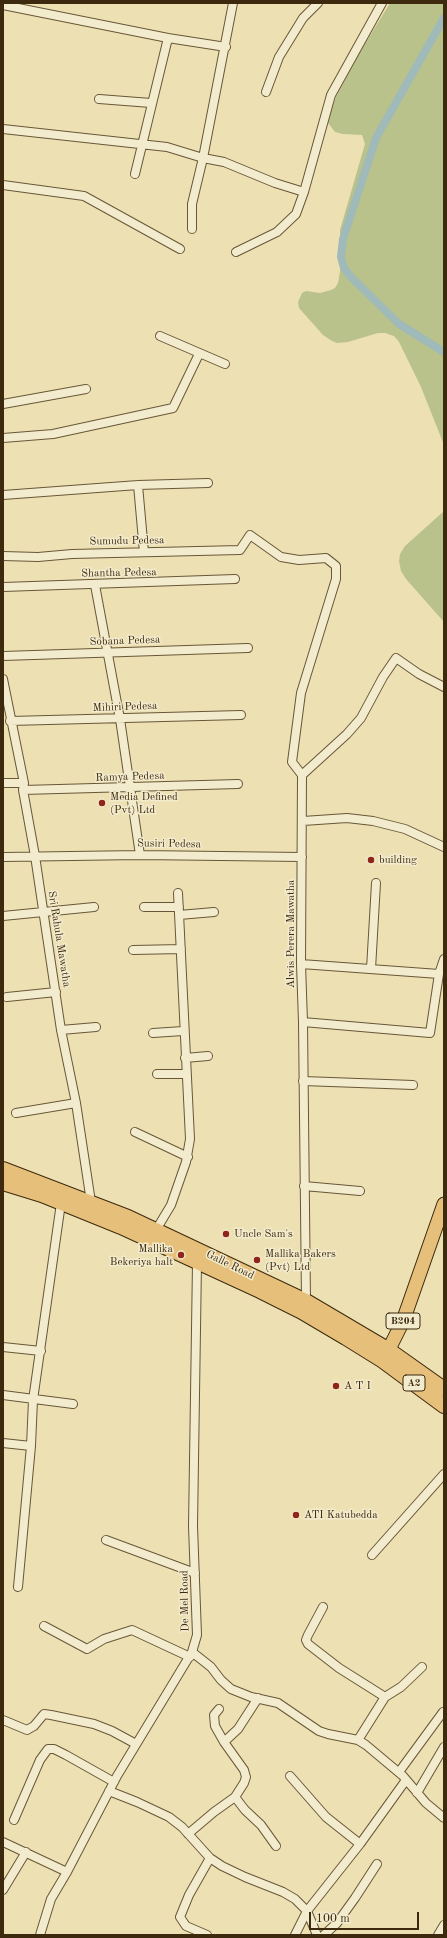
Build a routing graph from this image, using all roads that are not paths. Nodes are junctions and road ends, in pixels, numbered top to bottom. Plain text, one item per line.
1 (233, 3) edge
2 (318, 3) edge
3 (382, 3) edge
4 (3, 5) edge
5 (168, 38) junction
6 (226, 47) junction
7 (266, 92) dead end
8 (99, 99) dead end
9 (151, 103) junction
10 (3, 128) edge
11 (142, 145) junction
12 (203, 158) junction
13 (135, 174) dead end
14 (3, 185) edge
15 (304, 192) junction
16 (192, 229) dead end
17 (180, 249) dead end
18 (236, 252) dead end
19 (160, 336) dead end
20 (198, 354) junction
21 (225, 364) dead end
22 (86, 389) dead end
23 (3, 404) edge
24 (3, 438) edge
25 (208, 483) dead end
26 (138, 485) junction
27 (3, 495) edge
28 (144, 552) junction
29 (3, 556) edge
30 (235, 579) dead end
31 (96, 585) junction
32 (3, 588) edge
33 (248, 648) dead end
34 (108, 653) junction
35 (3, 656) edge
36 (3, 679) edge
37 (444, 687) edge
38 (5, 704) edge
39 (241, 715) dead end
40 (120, 719) junction
41 (10, 721) junction
42 (302, 775) junction
43 (3, 783) edge
44 (238, 784) dead end
45 (23, 787) junction
46 (130, 788) junction
47 (303, 821) junction
48 (444, 846) edge
49 (140, 855) junction
50 (35, 856) junction
51 (3, 857) edge
52 (302, 857) junction
53 (376, 883) dead end
54 (178, 893) dead end
55 (94, 907) dead end
56 (144, 907) dead end
57 (179, 911) junction
58 (214, 912) dead end
59 (44, 913) junction
60 (3, 916) edge
61 (181, 949) junction
62 (133, 950) dead end
63 (444, 959) edge
64 (300, 964) junction
65 (371, 969) junction
66 (439, 974) junction
67 (56, 992) junction
68 (7, 997) dead end
69 (303, 1022) junction
70 (96, 1026) dead end
71 (61, 1030) junction
72 (183, 1031) junction
73 (153, 1033) dead end
74 (208, 1056) dead end
75 (185, 1058) junction
76 (157, 1074) dead end
77 (186, 1074) junction
78 (303, 1081) junction
79 (413, 1085) dead end
80 (76, 1103) junction
81 (16, 1113) dead end
82 (135, 1132) dead end
83 (188, 1157) junction
84 (3, 1169) edge
85 (3, 1186) edge
86 (304, 1186) junction
87 (360, 1191) dead end
88 (91, 1202) junction
89 (61, 1203) junction
90 (444, 1204) edge
91 (156, 1230) junction
92 (200, 1257) junction
93 (306, 1301) junction
94 (3, 1347) edge
95 (41, 1351) junction
96 (386, 1356) junction
97 (444, 1389) edge
98 (3, 1395) edge
99 (33, 1400) junction
100 (73, 1404) dead end
101 (444, 1406) edge
102 (3, 1443) edge
103 (31, 1446) junction
104 (444, 1474) edge
105 (106, 1540) dead end
106 (372, 1555) dead end
107 (195, 1573) junction
108 (18, 1587) dead end
109 (323, 1607) dead end
110 (44, 1626) dead end
111 (191, 1654) junction
112 (422, 1667) dead end
113 (385, 1697) junction
114 (258, 1698) junction
115 (219, 1709) dead end
116 (443, 1712) dead end
117 (3, 1720) edge
118 (358, 1740) junction
119 (224, 1742) junction
120 (136, 1744) junction
121 (444, 1747) edge
122 (399, 1772) junction
123 (290, 1776) dead end
124 (406, 1780) junction
125 (114, 1782) junction
126 (109, 1792) junction
127 (417, 1793) junction
128 (235, 1796) junction
129 (444, 1818) edge
130 (14, 1820) dead end
131 (188, 1834) junction
132 (3, 1842) edge
133 (360, 1844) junction
134 (276, 1846) dead end
135 (26, 1852) junction
136 (210, 1858) junction
137 (377, 1864) dead end
138 (67, 1872) junction
139 (3, 1890) edge
140 (307, 1911) junction
141 (444, 1925) edge
142 (192, 1932) edge
143 (40, 1935) edge
144 (207, 1935) edge
145 (295, 1935) edge
146 (318, 1935) edge
147 (324, 1935) edge
148 (438, 1935) edge

1 - 6 street
2 - 7 street
3 - 15 street
4 - 5 street
5 - 6 street
5 - 9 street
6 - 12 street
8 - 9 street
9 - 11 street
10 - 11 street
11 - 12 street
11 - 13 street
12 - 15 street
12 - 16 street
14 - 17 street
15 - 18 street
19 - 20 street
20 - 21 street
20 - 24 street
22 - 23 street
25 - 26 street
26 - 27 street
26 - 28 street
28 - 29 street, Sumudu Pedesa
28 - 42 street, Sumudu Pedesa
30 - 31 street, Shantha Pedesa
31 - 32 street, Shantha Pedesa
31 - 34 street
33 - 34 street, Sobana Pedesa
34 - 35 street, Sobana Pedesa
34 - 40 street
36 - 38 street, Sri Rahula Mawatha
37 - 42 street
38 - 41 street, Sri Rahula Mawatha
39 - 40 street, Mihiri Pedesa
40 - 41 street, Mihiri Pedesa
40 - 46 street
41 - 45 street, Sri Rahula Mawatha
42 - 47 street, Alwis Perera Mawatha
43 - 45 street, Ramya Pedesa
44 - 46 street, Ramya Pedesa
45 - 46 street, Ramya Pedesa
45 - 50 street, Sri Rahula Mawatha
46 - 49 street
47 - 48 street
47 - 52 street, Alwis Perera Mawatha
49 - 50 street, Susiri Pedesa
49 - 52 street, Susiri Pedesa
50 - 51 street, Susiri Pedesa
50 - 59 street, Sri Rahula Mawatha
52 - 64 street, Alwis Perera Mawatha
53 - 65 street
54 - 57 street
55 - 59 street
56 - 57 street
57 - 58 street
57 - 61 street
59 - 60 street
59 - 67 street, Sri Rahula Mawatha
61 - 62 street
61 - 72 street
63 - 66 street
64 - 65 street
64 - 69 street, Alwis Perera Mawatha
65 - 66 street
66 - 69 street
67 - 68 street
67 - 71 street, Sri Rahula Mawatha
69 - 78 street, Alwis Perera Mawatha
70 - 71 street
71 - 80 street, Sri Rahula Mawatha
72 - 73 street
72 - 75 street
74 - 75 street
75 - 77 street
76 - 77 street
77 - 83 street
78 - 79 street
78 - 86 street, Alwis Perera Mawatha
80 - 81 street
80 - 88 street, Sri Rahula Mawatha
82 - 83 street
83 - 91 street
84 - 88 highway, Galle Road / A2
85 - 89 highway, A2
86 - 87 street
86 - 93 street, Alwis Perera Mawatha
88 - 91 highway, Galle Road / A2
89 - 92 highway, A2
89 - 95 street
90 - 96 main road, B204
91 - 92 highway, Galle Road / A2
92 - 93 highway, Galle Road / A2
92 - 96 highway, A2
92 - 107 street, De Mel Road
93 - 96 highway, Galle Road / A2
94 - 95 street
95 - 99 street
96 - 97 highway, Galle Road / A2
96 - 101 highway, Galle Road / A2
98 - 99 street
99 - 100 street
99 - 103 street
102 - 103 street
103 - 108 street
104 - 106 street
105 - 107 street
107 - 111 street, De Mel Road
109 - 113 street
110 - 111 street
111 - 114 street
111 - 120 street, De Mel Road
112 - 113 street
113 - 118 street
114 - 118 street
114 - 119 street
115 - 119 street
116 - 122 street
117 - 120 street
118 - 122 street
119 - 128 street
120 - 125 street, De Mel Road
121 - 127 street
122 - 124 street
123 - 133 street
124 - 127 street
124 - 133 street
125 - 126 street, De Mel Road
125 - 130 street
126 - 131 street
126 - 138 street, De Mel Road
127 - 129 street
128 - 131 street
128 - 134 street
131 - 136 street
132 - 135 street
133 - 140 street
135 - 138 street
135 - 139 street
136 - 140 street
136 - 142 street
137 - 147 street
138 - 143 street, De Mel Road
140 - 145 street
140 - 146 street
141 - 148 street
142 - 144 street

